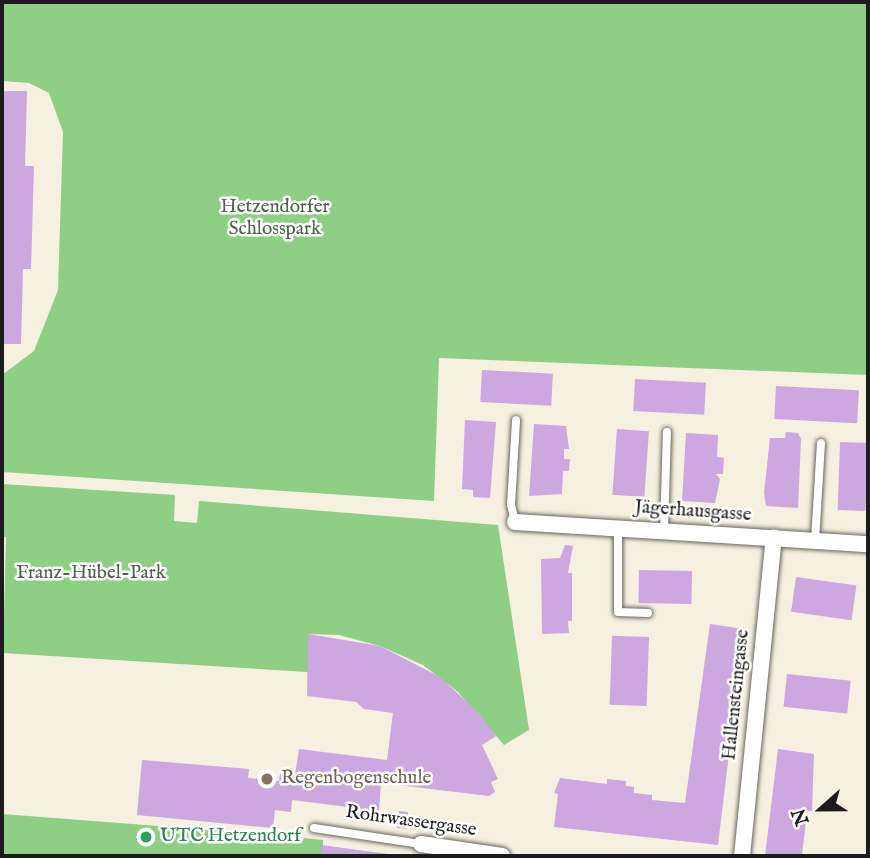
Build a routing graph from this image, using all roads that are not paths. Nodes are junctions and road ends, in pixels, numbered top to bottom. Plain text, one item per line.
1 (516, 420) dead end
2 (667, 432) dead end
3 (821, 443) dead end
4 (514, 522) joint
5 (618, 528) junction
6 (664, 531) junction
7 (774, 538) junction
8 (815, 541) junction
9 (868, 544) edge
10 (648, 613) dead end
11 (314, 828) dead end
12 (421, 845) joint
13 (502, 856) edge
14 (742, 856) edge

1 - 4 lane
2 - 6 lane
3 - 8 lane
4 - 5 street, Jägerhausgasse
5 - 6 street, Jägerhausgasse
5 - 10 lane
6 - 7 street, Jägerhausgasse
7 - 8 street, Jägerhausgasse
7 - 14 street, Hallensteingasse
8 - 9 street, Jägerhausgasse
11 - 12 lane, Rohrwassergasse
12 - 13 street, Rohrwassergasse

